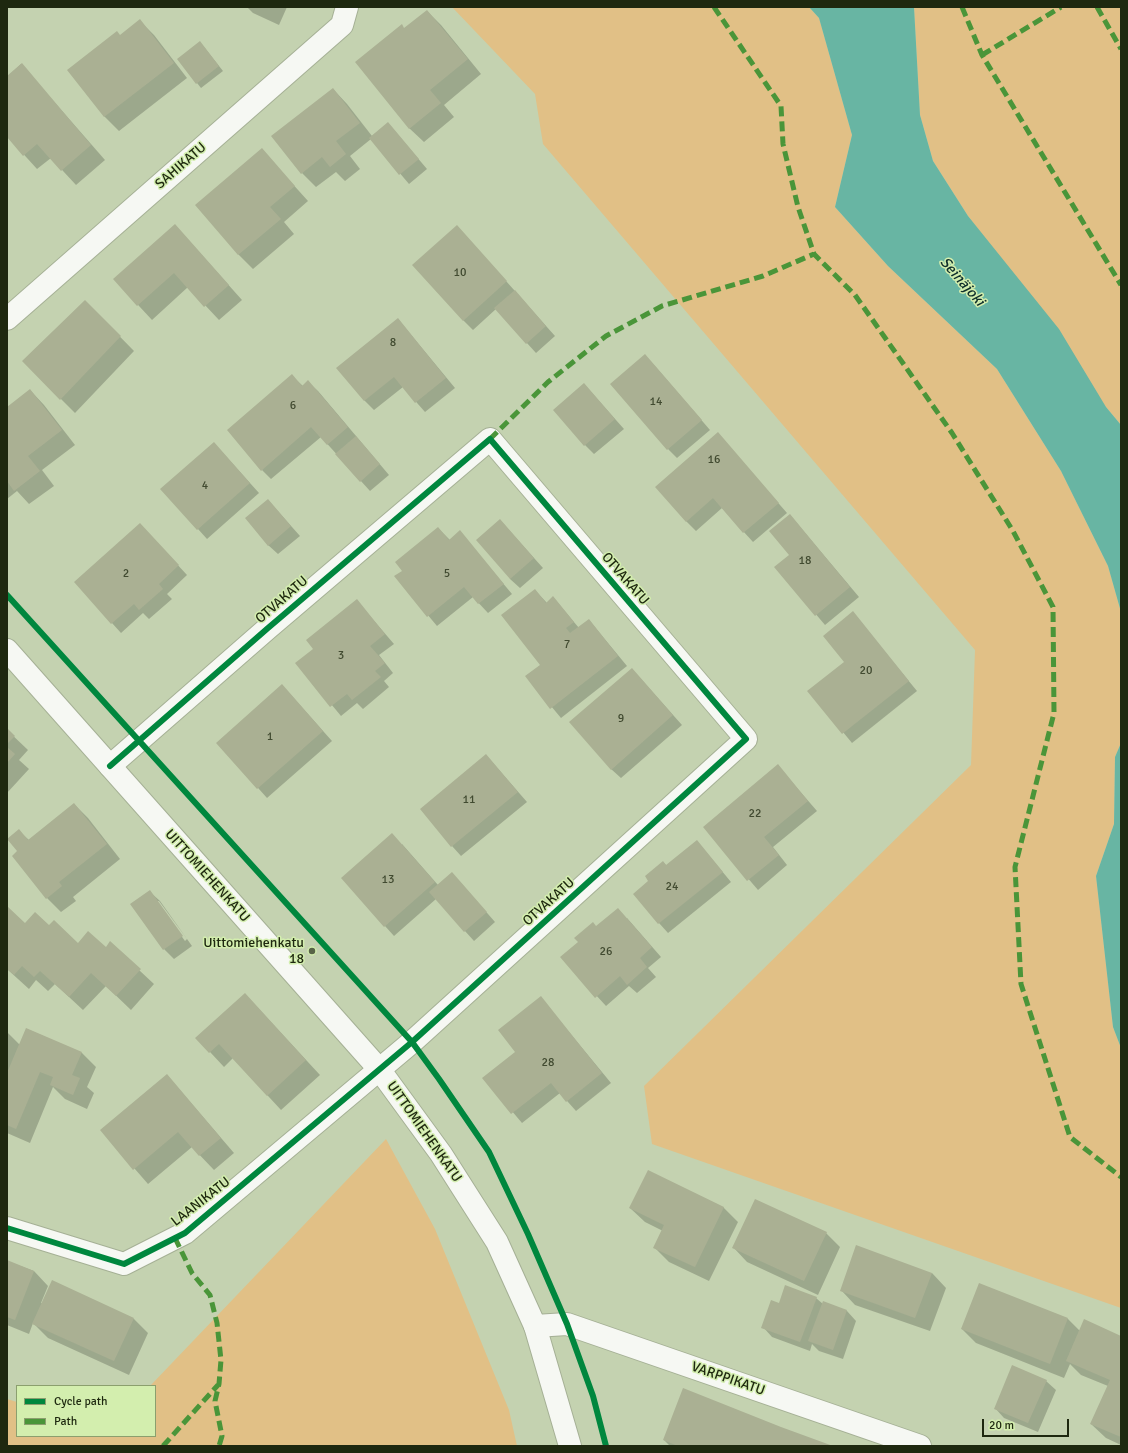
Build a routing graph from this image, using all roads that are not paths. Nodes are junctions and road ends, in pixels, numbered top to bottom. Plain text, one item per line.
1 (347, 7) edge
2 (7, 319) edge
3 (7, 650) edge
4 (110, 766) junction
5 (379, 1069) junction
6 (7, 1228) edge
7 (535, 1326) junction
8 (570, 1446) edge
9 (920, 1446) edge

1 - 2 street, SAHIKATU
3 - 4 street, UITTOMIEHENKATU
4 - 5 street, UITTOMIEHENKATU
4 - 5 street, OTVAKATU
5 - 6 street, LAANIKATU
5 - 7 street, UITTOMIEHENKATU
7 - 8 street, UITTOMIEHENKATU
7 - 9 street, VARPPIKATU

